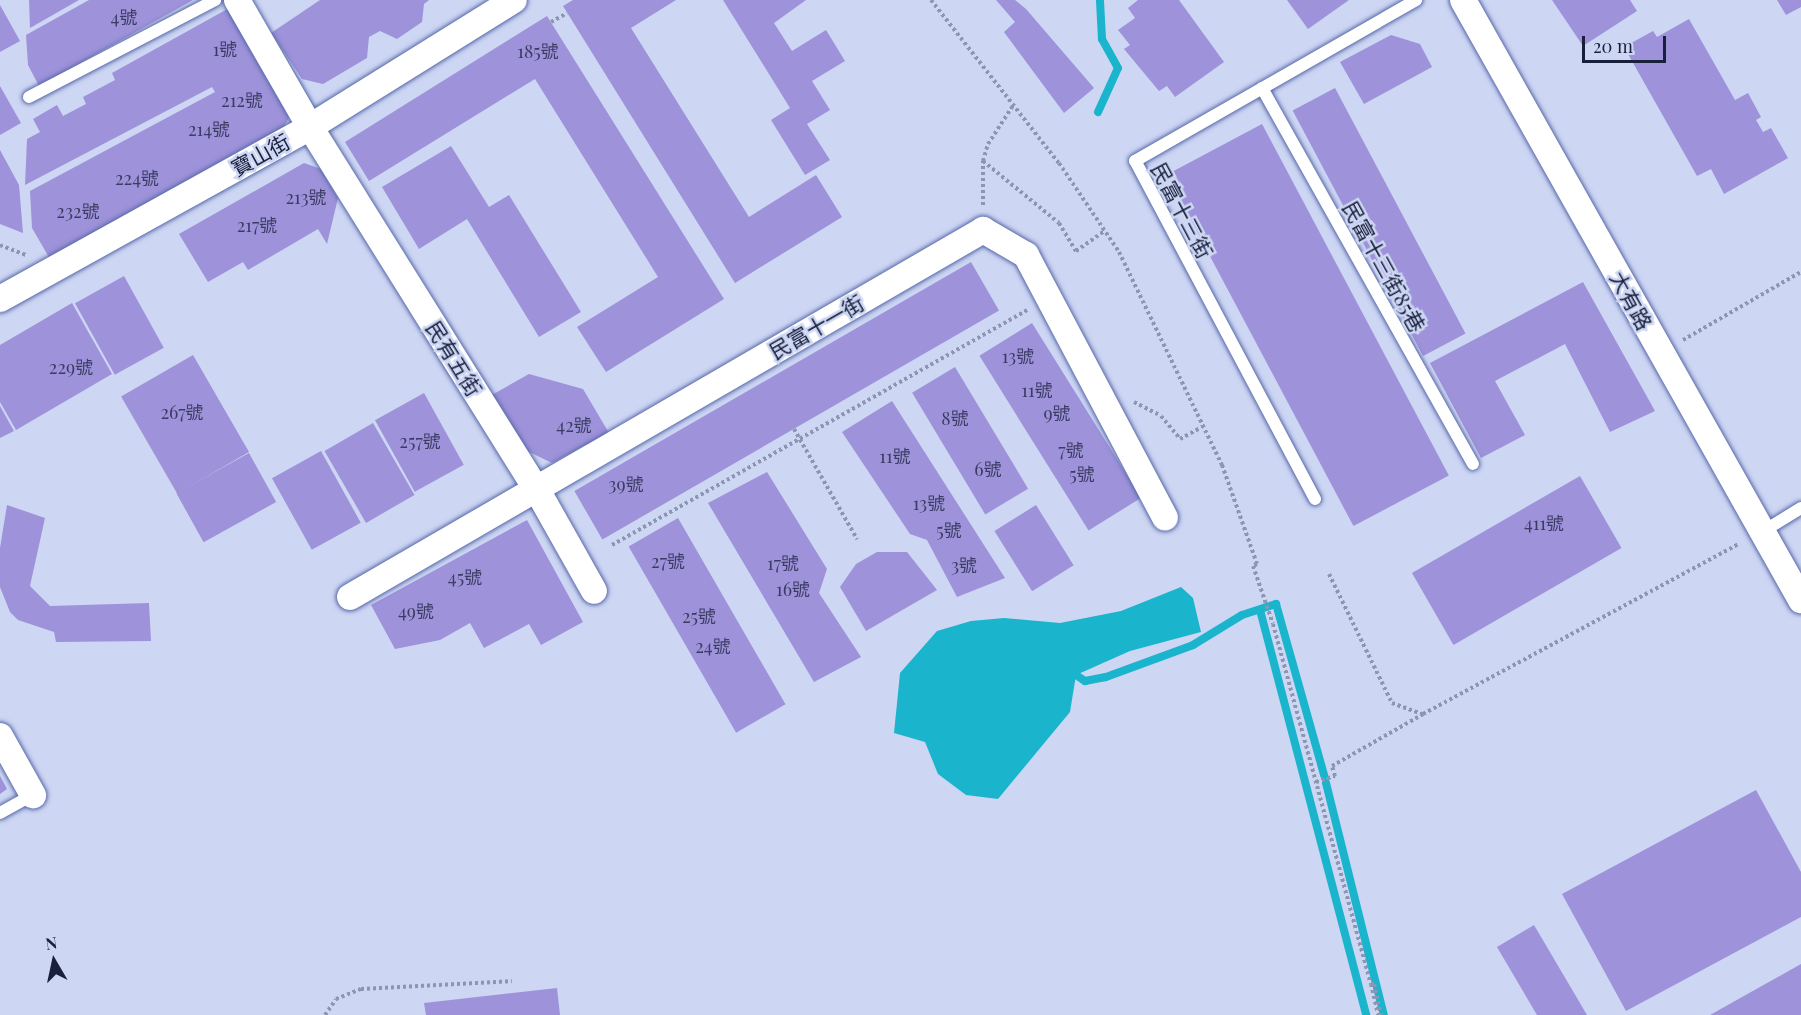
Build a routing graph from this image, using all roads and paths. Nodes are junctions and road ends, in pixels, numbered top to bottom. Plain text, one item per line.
1 (215, 0) edge
2 (237, 0) edge
3 (514, 0) edge
4 (931, 0) edge
5 (1416, 0) edge
6 (1462, 0) edge
7 (567, 13) dead end
8 (551, 22) dead end
9 (1262, 88) junction
10 (29, 97) dead end
11 (1014, 104) junction
12 (310, 127) junction
13 (983, 161) junction
14 (983, 230) junction
15 (1105, 231) junction
16 (1801, 272) edge
17 (1048, 298) junction
18 (0, 299) edge
19 (1661, 352) junction
20 (1131, 400) dead end
21 (1202, 427) junction
22 (794, 429) dead end
23 (799, 439) junction
24 (1473, 464) dead end
25 (536, 488) junction
26 (1315, 499) dead end
27 (1801, 508) edge
28 (1165, 517) dead end
29 (1762, 532) junction
30 (857, 539) dead end
31 (612, 545) dead end
32 (1329, 574) dead end
33 (594, 591) dead end
34 (350, 597) dead end
35 (1801, 600) edge
36 (1423, 714) junction
37 (0, 736) edge
38 (1316, 782) junction
39 (33, 795) joint
40 (0, 813) edge
41 (512, 981) dead end
42 (325, 1015) edge
43 (1380, 1015) edge

1 - 10 lane
2 - 12 street, 民有五街
3 - 12 street, 寶山街
4 - 11 path
5 - 9 lane, 民富十三街
6 - 19 street, 大有路
7 - 8 path
9 - 24 lane, 民富十三街85巷
9 - 26 lane, 民富十三街
11 - 13 path
11 - 15 path
12 - 18 street, 寶山街
12 - 25 street, 民有五街
13 - 14 path
13 - 15 path
14 - 17 street
14 - 25 street, 民富十一街
15 - 21 path
16 - 19 path
17 - 23 path
17 - 28 street
19 - 29 street, 大有路
20 - 21 path
21 - 38 path
22 - 23 path
23 - 30 path
23 - 31 path
25 - 33 street, 民有五街
25 - 34 street, 民富十一街
27 - 29 lane
29 - 35 street, 大有路
29 - 36 path
32 - 36 path
36 - 38 path
37 - 39 street
38 - 43 path
39 - 40 lane
41 - 42 path

